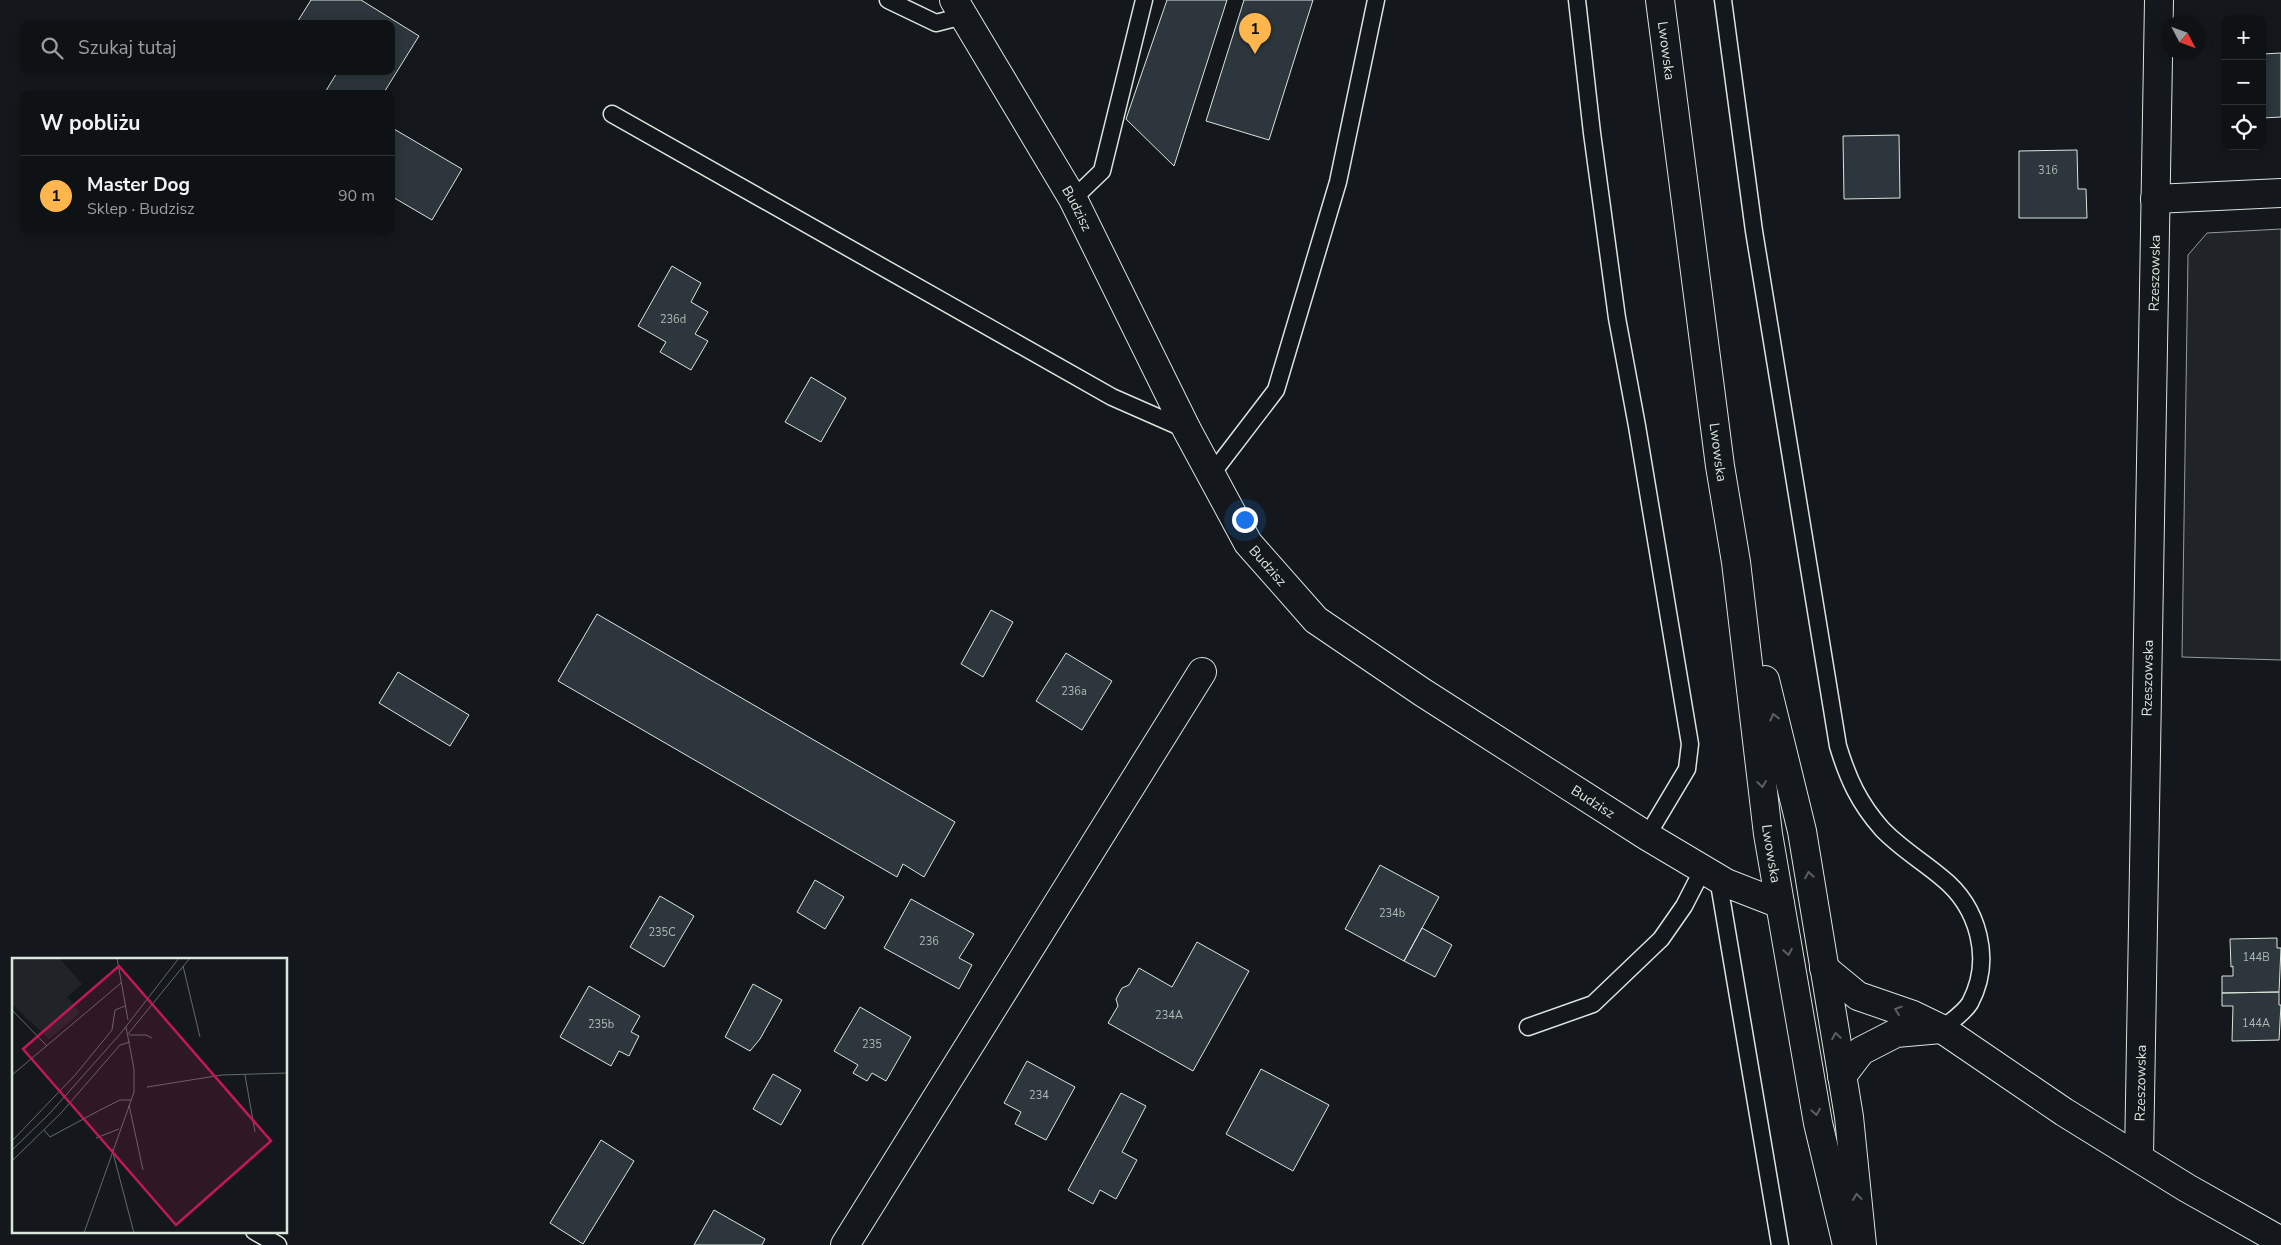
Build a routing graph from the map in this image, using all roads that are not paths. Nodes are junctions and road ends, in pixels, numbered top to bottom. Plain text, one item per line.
1 (888, 0) edge
2 (1144, 0) edge
3 (1376, 0) edge
4 (1577, 0) edge
5 (1660, 0) edge
6 (1723, 0) edge
7 (2159, 0) edge
8 (959, 8) edge
9 (612, 114) dead end
10 (2281, 193) edge
11 (1073, 199) junction
12 (2155, 199) junction
13 (1187, 430) junction
14 (1211, 475) junction
15 (1736, 562) junction
16 (1202, 672) dead end
17 (1647, 836) junction
18 (1711, 874) junction
19 (1780, 904) junction
20 (1824, 968) junction
21 (1528, 1027) dead end
22 (1942, 1029) junction
23 (1842, 1076) junction
24 (2139, 1157) junction
25 (256, 1232) edge
26 (2281, 1241) edge
27 (278, 1245) edge
28 (845, 1245) edge
29 (1780, 1245) edge
30 (1847, 1245) edge
31 (1862, 1245) edge

1 - 8 lane
2 - 11 lane
3 - 14 lane
4 - 17 lane
5 - 15 street, Lwowska
6 - 22 lane
7 - 12 street, Rzeszowska
8 - 11 street, Budzisz
9 - 13 lane
10 - 12 street
11 - 13 street, Budzisz
12 - 24 street, Rzeszowska
13 - 14 street, Budzisz
14 - 17 street, Budzisz
15 -> 19 street, Lwowska
20 -> 15 street
16 - 28 street
17 - 18 street, Budzisz
18 - 19 street, Budzisz
18 - 21 lane
18 - 29 lane
19 -> 30 street, Lwowska
22 -> 20 street
23 -> 20 street
22 - 23 street
22 - 24 street
31 -> 23 street
24 - 26 street
25 - 27 lane

